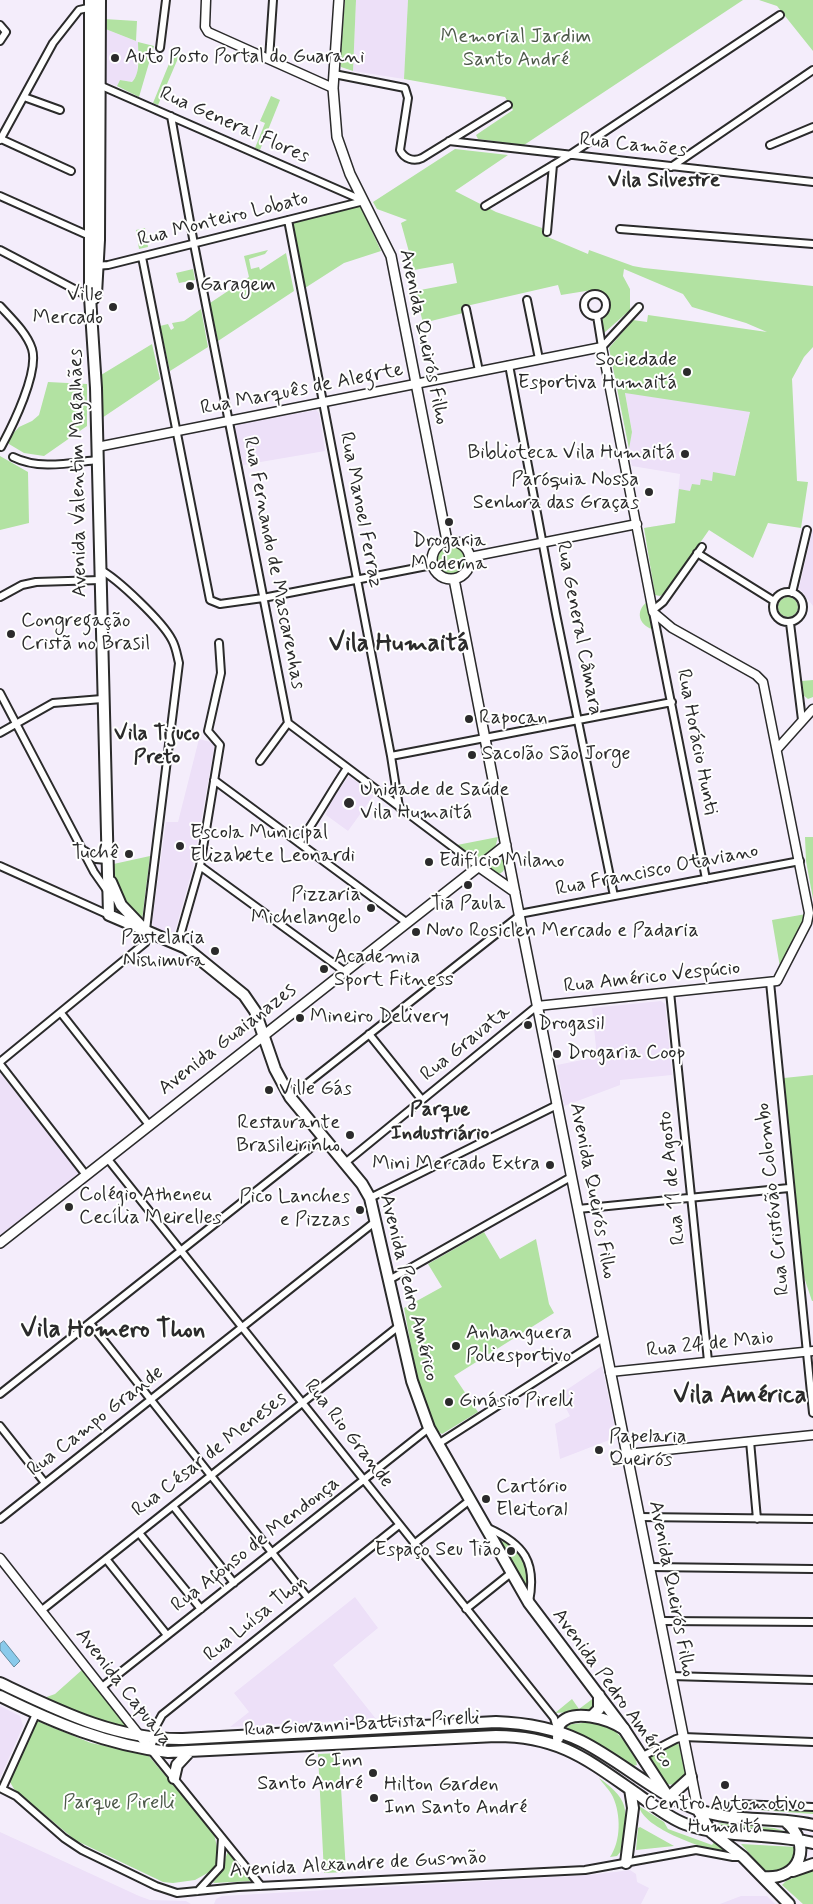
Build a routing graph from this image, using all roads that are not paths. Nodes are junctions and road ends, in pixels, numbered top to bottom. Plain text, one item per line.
1 (166, 0) edge
2 (206, 0) edge
3 (273, 0) edge
4 (339, 0) edge
5 (97, 3) edge
6 (780, 15) dead end
7 (0, 25) edge
8 (0, 41) edge
9 (160, 48) dead end
10 (269, 59) junction
11 (813, 70) edge
12 (334, 74) junction
13 (96, 83) junction
14 (333, 88) junction
15 (24, 97) junction
16 (508, 104) dead end
17 (60, 110) dead end
18 (172, 116) junction
19 (813, 127) edge
20 (0, 140) edge
21 (450, 141) junction
22 (770, 145) dead end
23 (568, 156) junction
24 (553, 165) junction
25 (671, 167) junction
26 (71, 171) dead end
27 (813, 182) edge
28 (0, 196) edge
29 (364, 201) junction
30 (485, 206) dead end
31 (288, 220) junction
32 (620, 229) dead end
33 (547, 232) dead end
34 (94, 238) junction
35 (194, 244) junction
36 (813, 244) edge
37 (0, 250) edge
38 (142, 257) junction
39 (94, 266) junction
40 (93, 299) junction
41 (527, 300) dead end
42 (0, 306) edge
43 (639, 307) dead end
44 (466, 309) dead end
45 (597, 316) dead end
46 (602, 347) junction
47 (539, 359) junction
48 (509, 365) junction
49 (479, 371) junction
50 (416, 384) junction
51 (323, 402) junction
52 (228, 421) junction
53 (176, 432) junction
54 (1, 447) dead end
55 (97, 447) junction
56 (13, 457) dead end
57 (97, 460) junction
58 (636, 524) junction
59 (807, 530) dead end
60 (447, 541) junction
61 (544, 542) junction
62 (702, 547) dead end
63 (697, 553) junction
64 (470, 557) junction
65 (432, 564) junction
66 (99, 574) junction
67 (357, 579) junction
68 (454, 579) junction
69 (792, 593) junction
70 (0, 597) edge
71 (263, 598) junction
72 (774, 601) junction
73 (653, 611) junction
74 (790, 622) junction
75 (218, 643) dead end
76 (0, 693) edge
77 (102, 699) junction
78 (672, 702) junction
79 (813, 709) edge
80 (813, 719) edge
81 (579, 720) junction
82 (802, 720) junction
83 (288, 723) junction
84 (16, 724) junction
85 (0, 733) edge
86 (485, 738) junction
87 (778, 748) junction
88 (391, 756) junction
89 (260, 761) dead end
90 (348, 768) junction
91 (214, 780) junction
92 (399, 807) junction
93 (299, 843) junction
94 (506, 845) junction
95 (82, 848) junction
96 (800, 861) junction
97 (107, 863) junction
98 (0, 866) edge
99 (200, 866) junction
100 (478, 866) junction
101 (706, 878) junction
102 (108, 892) junction
103 (515, 892) junction
104 (614, 896) junction
105 (121, 905) junction
106 (519, 915) junction
107 (111, 916) junction
108 (406, 922) junction
109 (147, 931) junction
110 (178, 943) junction
111 (344, 971) junction
112 (770, 982) junction
113 (670, 992) junction
114 (537, 1006) junction
115 (61, 1014) junction
116 (369, 1034) junction
117 (262, 1035) junction
118 (0, 1063) edge
119 (290, 1096) junction
120 (422, 1100) junction
121 (557, 1104) junction
122 (149, 1125) junction
123 (322, 1138) junction
124 (107, 1158) junction
125 (345, 1163) junction
126 (86, 1175) junction
127 (571, 1177) junction
128 (789, 1188) junction
129 (370, 1198) junction
130 (691, 1198) junction
131 (578, 1209) junction
132 (376, 1221) junction
133 (0, 1243) edge
134 (181, 1250) junction
135 (389, 1280) junction
136 (90, 1322) junction
137 (399, 1326) junction
138 (242, 1327) junction
139 (603, 1338) junction
140 (810, 1351) edge
141 (708, 1361) junction
142 (610, 1372) junction
143 (0, 1394) edge
144 (150, 1400) junction
145 (302, 1403) junction
146 (813, 1413) edge
147 (0, 1426) edge
148 (429, 1428) junction
149 (813, 1435) edge
150 (750, 1441) junction
151 (438, 1444) junction
152 (627, 1454) junction
153 (210, 1476) junction
154 (364, 1480) junction
155 (45, 1483) junction
156 (470, 1500) junction
157 (173, 1506) junction
158 (639, 1517) junction
159 (0, 1519) edge
160 (757, 1519) junction
161 (813, 1519) edge
162 (399, 1525) junction
163 (485, 1527) junction
164 (139, 1533) junction
165 (414, 1544) junction
166 (272, 1552) junction
167 (0, 1558) edge
168 (106, 1559) junction
169 (3, 1564) edge
170 (649, 1567) junction
171 (813, 1569) edge
172 (510, 1573) junction
173 (234, 1583) junction
174 (308, 1598) junction
175 (529, 1603) junction
176 (200, 1609) junction
177 (466, 1609) junction
178 (42, 1610) junction
179 (660, 1621) junction
180 (813, 1622) edge
181 (167, 1635) junction
182 (671, 1676) junction
183 (813, 1680) edge
184 (0, 1683) edge
185 (102, 1687) junction
186 (598, 1695) junction
187 (0, 1696) edge
188 (36, 1714) junction
189 (592, 1716) junction
190 (624, 1729) junction
191 (558, 1732) junction
192 (141, 1736) junction
193 (683, 1737) junction
194 (154, 1738) junction
195 (813, 1742) edge
196 (558, 1745) junction
197 (151, 1750) junction
198 (189, 1752) junction
199 (641, 1756) junction
200 (691, 1777) junction
201 (174, 1778) junction
202 (630, 1789) junction
203 (668, 1796) junction
204 (813, 1807) edge
205 (698, 1810) junction
206 (730, 1817) junction
207 (813, 1818) edge
208 (784, 1821) junction
209 (813, 1826) edge
210 (711, 1832) junction
211 (222, 1838) junction
212 (801, 1840) junction
213 (813, 1843) edge
214 (743, 1856) junction
215 (626, 1863) junction
216 (813, 1864) edge
217 (793, 1871) junction
218 (763, 1877) junction
219 (261, 1886) junction
220 (198, 1891) junction
221 (789, 1904) edge

1 - 9 street
2 - 10 street
3 - 10 street
4 - 12 main road, Avenida Queirós Filho
5 - 13 main road, Avenida Valentim Magalhães
5 - 15 street
6 - 23 street
7 - 8 street
10 - 14 street
11 - 25 street
12 - 14 main road, Avenida Queirós Filho
12 - 21 street
13 - 18 street, Rua General Flores
13 - 34 main road, Avenida Valentim Magalhães
14 - 29 main road, Avenida Queirós Filho
15 - 17 street
15 - 20 street
16 - 21 street
18 - 29 street, Rua General Flores
18 - 35 street, Rua Fernando de Mascarenhas
19 - 22 street
20 - 26 street
21 - 23 street, Rua Camões
23 - 24 street
23 - 25 street, Rua Camões
24 - 30 street
24 - 33 street
25 - 27 street, Rua Camões
28 - 34 street
29 - 31 street, Rua Monteiro Lobato
29 - 50 main road, Avenida Queirós Filho
31 - 35 street, Rua Monteiro Lobato
31 - 51 street, Rua Manoel Ferraz
32 - 36 street
34 - 39 main road, Avenida Valentim Magalhães
35 - 38 street, Rua Monteiro Lobato
35 - 52 street, Rua Fernando de Mascarenhas
37 - 40 street
38 - 39 street, Rua Monteiro Lobato
38 - 53 street
39 - 40 main road, Avenida Valentim Magalhães
40 - 55 main road, Avenida Valentim Magalhães
41 - 47 street
42 - 54 street
43 - 46 street
44 - 49 street
45 - 46 street
46 - 47 street, Rua Marquês de Alegrte
46 - 58 street
47 - 48 street, Rua Marquês de Alegrte
48 - 49 street, Rua Marquês de Alegrte
48 - 61 street, Rua General Câmara
49 - 50 street, Rua Marquês de Alegrte
50 - 51 street, Rua Marquês de Alegrte
50 - 60 main road, Avenida Queirós Filho
51 - 52 street, Rua Marquês de Alegrte
51 - 67 street, Rua Manoel Ferraz
52 - 53 street, Rua Marquês de Alegrte
52 - 71 street, Rua Fernando de Mascarenhas
53 - 55 street, Rua Marquês de Alegrte
53 - 71 street
55 - 57 main road, Avenida Valentim Magalhães
56 - 57 street
57 - 66 main road, Avenida Valentim Magalhães
58 - 61 street
58 - 73 street
59 - 69 street
60 - 64 main road
60 - 65 main road
61 - 64 street
61 - 81 street, Rua General Câmara
62 - 63 street
63 - 72 street
63 - 73 street
64 - 68 main road
65 - 67 street
65 - 68 main road
66 - 70 street
66 - 77 main road, Avenida Valentim Magalhães
66 - 109 street
67 - 71 street
67 - 88 street, Rua Manoel Ferraz
68 - 86 main road, Avenida Queirós Filho
69 - 72 street
69 - 74 street
71 - 83 street, Rua Fernando de Mascarenhas
72 - 74 street
73 - 78 street, Rua Horácio Hunti
73 - 87 street
74 - 82 street
75 - 91 street
76 - 84 street
77 - 84 street
77 - 97 main road, Avenida Valentim Magalhães
78 - 81 street
78 - 101 street, Rua Horácio Hunti
79 - 82 street
80 - 82 street
81 - 86 street
81 - 104 street, Rua General Câmara
82 - 87 street
83 - 89 street
83 - 90 street
84 - 85 street
84 - 95 street
86 - 88 street
86 - 94 main road, Avenida Queirós Filho
87 - 96 street
88 - 92 street, Rua Manoel Ferraz
90 - 92 street
90 - 93 street
91 - 93 street
91 - 99 street
92 - 100 street
93 - 108 street
94 - 100 main road, Avenida Guaianazes
94 - 103 main road, Avenida Queirós Filho
95 - 97 street
95 - 102 street
96 - 101 street, Rua Francisco Otaviano
96 - 112 street
97 - 102 main road, Avenida Valentim Magalhães
97 - 105 main road
98 - 107 street, Avenida Pedro Américo
99 - 110 street
99 - 111 street
100 - 103 main road
100 - 108 main road, Avenida Guaianazes
101 - 104 street, Rua Francisco Otaviano
102 - 107 main road, Avenida Valentim Magalhães
103 - 106 main road, Avenida Queirós Filho
104 - 106 street, Rua Francisco Otaviano
105 - 107 main road
105 - 109 main road
106 - 114 main road, Avenida Queirós Filho
106 - 116 street
107 - 109 main road, Avenida Pedro Américo
108 - 111 main road, Avenida Guaianazes
109 - 110 main road, Avenida Pedro Américo
109 - 115 street
110 - 117 main road, Avenida Pedro Américo
111 - 117 main road, Avenida Guaianazes
112 - 113 street, Rua Américo Vespúcio
112 - 128 street, Rua Cristóvão Colombo
113 - 114 street, Rua Américo Vespúcio
113 - 130 street, Rua 11 de Agosto
114 - 120 street, Rua Gravata
114 - 121 main road, Avenida Queirós Filho
115 - 118 street
115 - 122 street
116 - 119 street
116 - 120 street
117 - 119 main road, Avenida Pedro Américo
117 - 122 main road, Avenida Guaianazes
118 - 126 street
119 - 123 main road, Avenida Pedro Américo
120 - 125 street, Rua Gravata
121 - 127 main road, Avenida Queirós Filho
121 - 129 street
122 - 124 main road, Avenida Guaianazes
123 - 125 main road, Avenida Pedro Américo
123 - 134 street
124 - 126 main road, Avenida Guaianazes
124 - 134 street, Rua Rio Grande
125 - 129 main road, Avenida Pedro Américo
126 - 133 main road, Avenida Guaianazes
127 - 131 main road, Avenida Queirós Filho
127 - 135 street
128 - 130 street
128 - 140 street, Rua Cristóvão Colombo
129 - 132 main road, Avenida Pedro Américo
130 - 131 street
130 - 141 street, Rua 11 de Agosto
131 - 139 main road, Avenida Queirós Filho
132 - 135 main road, Avenida Pedro Américo
132 - 138 street, Rua Campo Grande
134 - 136 street
134 - 138 street, Rua Rio Grande
135 - 137 main road, Avenida Pedro Américo
136 - 143 street
136 - 144 street
137 - 145 street, Rua César de Meneses
137 - 148 main road, Avenida Pedro Américo
138 - 144 street, Rua Campo Grande
138 - 145 street, Rua Rio Grande
139 - 142 main road, Avenida Queirós Filho
139 - 151 street
140 - 141 street, Rua 24 de Maio
140 - 146 street, Rua Cristóvão Colombo
141 - 142 street, Rua 24 de Maio
142 - 152 main road, Avenida Queirós Filho
144 - 153 street
144 - 155 street, Rua Campo Grande
145 - 153 street, Rua César de Meneses
145 - 154 street, Rua Rio Grande
147 - 155 street
148 - 151 main road, Avenida Pedro Américo
148 - 154 street, Rua Afonso de Mendonça
149 - 150 street
150 - 152 street
150 - 160 street
151 - 156 main road, Avenida Pedro Américo
152 - 158 main road, Avenida Queirós Filho
153 - 157 street, Rua César de Meneses
153 - 166 street
154 - 162 street, Rua Rio Grande
154 - 166 street, Rua Afonso de Mendonça
155 - 159 street, Rua Campo Grande
156 - 163 main road, Avenida Pedro Américo
156 - 165 street
157 - 164 street, Rua César de Meneses
157 - 173 street
158 - 160 street
158 - 170 main road, Avenida Queirós Filho
160 - 161 street
162 - 165 street, Rua Rio Grande
162 - 174 street, Rua Luísa Thon
163 - 172 main road, Avenida Pedro Américo
163 - 175 street, Avenida Pedro Américo
164 - 168 street, Rua César de Meneses
164 - 176 street
165 - 177 street, Rua Rio Grande
166 - 173 street, Rua Afonso de Mendonça
166 - 174 street
167 - 169 street, Avenida Capuava
168 - 178 street, Rua César de Meneses
168 - 181 street
169 - 178 street, Avenida Capuava
170 - 171 street
170 - 179 main road, Avenida Queirós Filho
172 - 175 main road, Avenida Pedro Américo
172 - 177 street
173 - 176 street, Rua Afonso de Mendonça
174 - 194 street, Rua Luísa Thon
175 - 186 main road, Avenida Pedro Américo
176 - 181 street, Rua Afonso de Mendonça
177 - 191 street, Rua Rio Grande
178 - 185 street, Avenida Capuava
179 - 180 street
179 - 182 main road, Avenida Queirós Filho
181 - 185 street, Rua Afonso de Mendonça
182 - 183 street
182 - 193 main road, Avenida Queirós Filho
184 - 192 main road, Rua Giovanni Battista Pirelli
185 - 192 street, Avenida Capuava
186 - 189 main road
186 - 190 main road, Avenida Pedro Américo
187 - 188 main road, Rua Giovanni Battista Pirelli
188 - 197 main road, Rua Giovanni Battista Pirelli
188 - 220 street, Avenida Alexandre de Gusmão
189 - 190 main road
189 - 191 main road
190 - 199 main road, Avenida Pedro Américo
191 - 194 main road, Rua Giovanni Battista Pirelli
191 - 196 main road
191 - 203 main road, Rua Giovanni Battista Pirelli
192 - 194 main road, Rua Giovanni Battista Pirelli
192 - 197 street, Avenida Capuava
193 - 195 street
193 - 199 street
193 - 200 main road, Avenida Queirós Filho
194 - 197 street, Rua Luísa Thon
196 - 198 main road, Rua Giovanni Battista Pirelli
196 - 202 main road, Rua Giovanni Battista Pirelli
197 - 198 main road, Rua Giovanni Battista Pirelli
197 - 201 street, Avenida Capuava
198 - 201 main road
199 - 203 main road, Avenida Pedro Américo
200 - 203 main road
200 - 205 main road, Avenida Queirós Filho
201 - 211 street, Avenida Capuava
202 - 210 main road, Rua Giovanni Battista Pirelli
202 - 215 main road
203 - 205 main road, Rua Giovanni Battista Pirelli
204 - 206 street
205 - 206 main road, Rua Giovanni Battista Pirelli
205 - 210 main road
206 - 208 main road, Rua Giovanni Battista Pirelli
207 - 208 main road
208 - 209 main road
208 - 212 main road
210 - 212 main road
210 - 214 main road
211 - 219 street, Avenida Capuava
211 - 220 street
212 - 213 main road
212 - 217 main road
214 - 215 street, Avenida Alexandre de Gusmão
214 - 218 main road
215 - 219 street, Avenida Alexandre de Gusmão
216 - 217 main road
217 - 218 main road
218 - 221 main road
219 - 220 street, Avenida Alexandre de Gusmão

